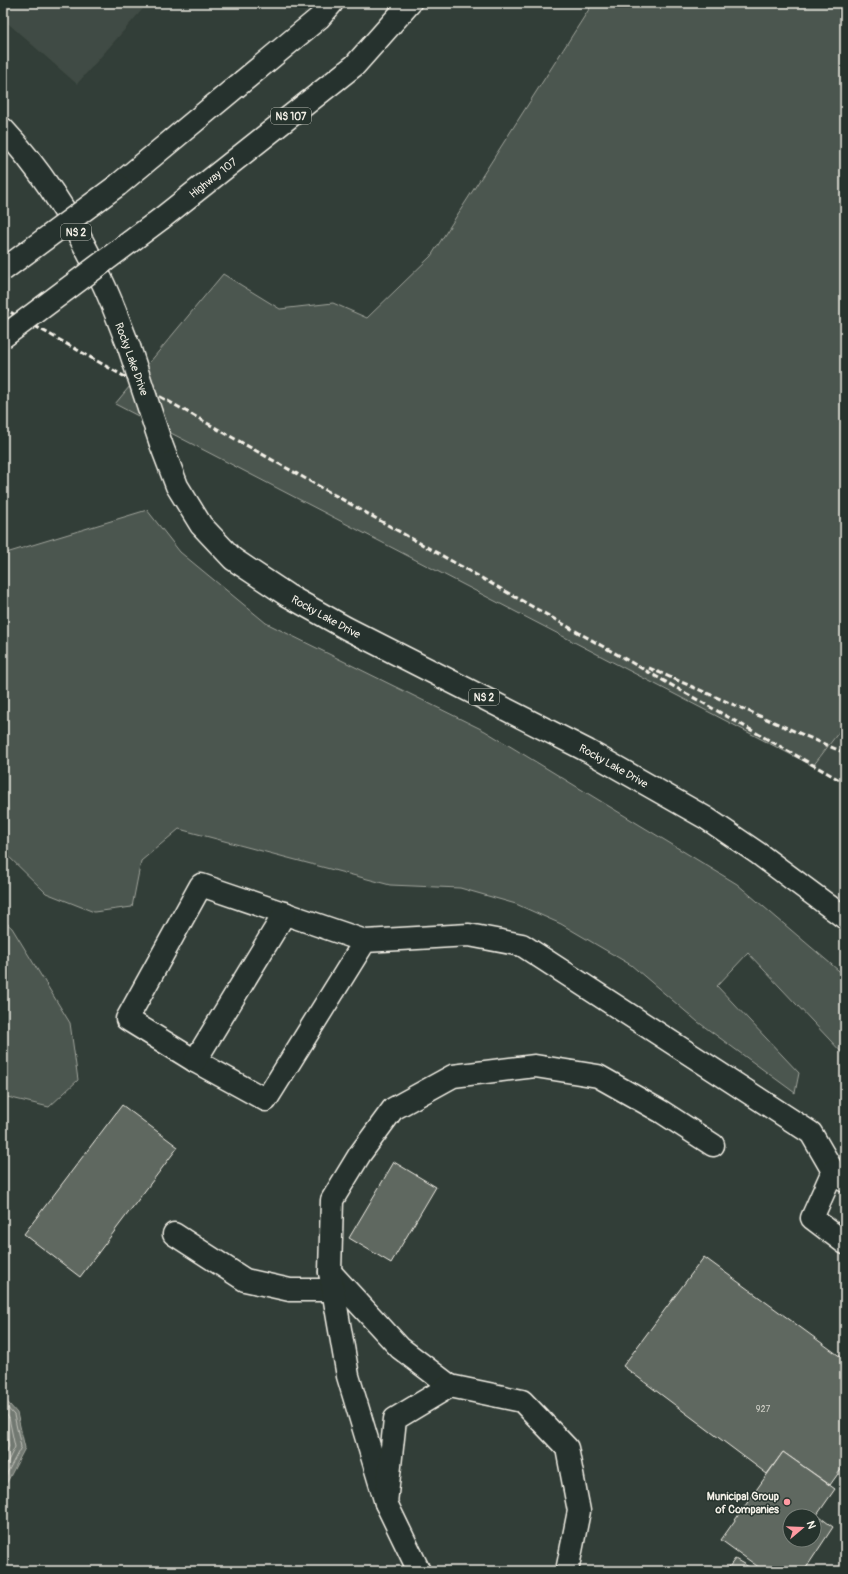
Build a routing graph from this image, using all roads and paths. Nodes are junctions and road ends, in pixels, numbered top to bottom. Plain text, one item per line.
1 (332, 3) edge
2 (410, 3) edge
3 (3, 129) edge
4 (3, 270) edge
5 (3, 337) edge
6 (285, 913) junction
7 (845, 918) edge
8 (365, 941) junction
9 (195, 1061) junction
10 (713, 1145) dead end
11 (839, 1176) edge
12 (174, 1234) dead end
13 (845, 1243) edge
14 (332, 1281) junction
15 (450, 1386) junction
16 (386, 1503) junction
17 (418, 1571) edge
18 (567, 1571) edge

1 - 4 main road, bridge
2 - 5 main road, Highway 107 / NS 107, bridge
3 - 7 main road, Rocky Lake Drive / NS 2, bridge
6 - 8 main road
6 - 9 main road
6 - 9 main road
8 - 9 main road
8 - 11 main road
10 - 14 main road
11 - 13 main road
12 - 14 main road
14 - 15 main road
14 - 16 main road
15 - 16 main road
15 - 18 main road
16 - 17 main road

